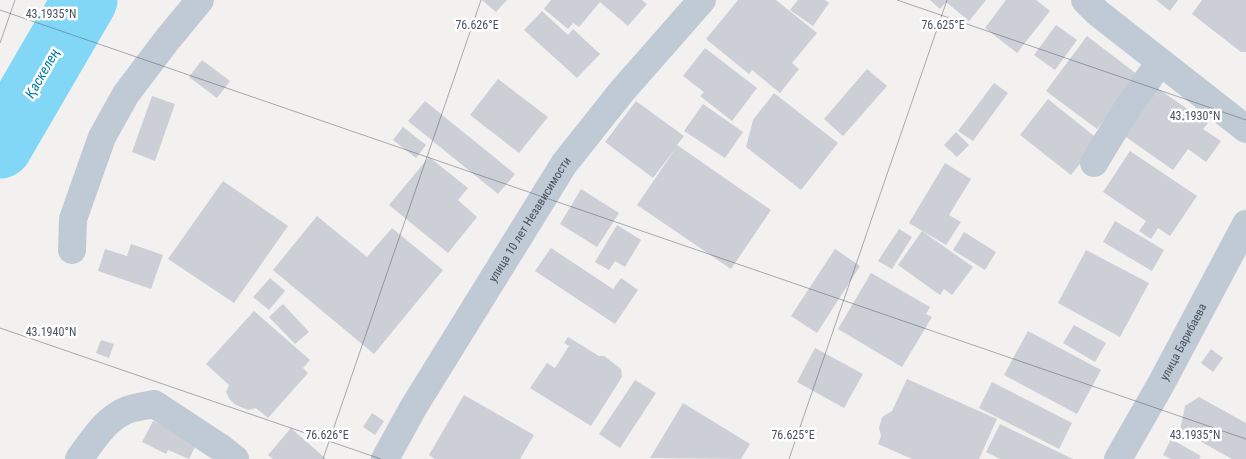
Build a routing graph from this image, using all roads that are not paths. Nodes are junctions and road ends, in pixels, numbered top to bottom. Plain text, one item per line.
1 (200, 0) edge
2 (702, 0) edge
3 (1085, 0) edge
4 (1160, 62) junction
5 (1246, 129) edge
6 (1094, 164) dead end
7 (1246, 224) edge
8 (72, 250) dead end
9 (79, 459) edge
10 (235, 459) edge
11 (385, 459) edge
12 (1118, 459) edge

1 - 8 street
2 - 11 street, улица 10 лет Независимости
3 - 4 street
4 - 5 street
4 - 6 street
7 - 12 street, улица Барибаева
9 - 10 street

